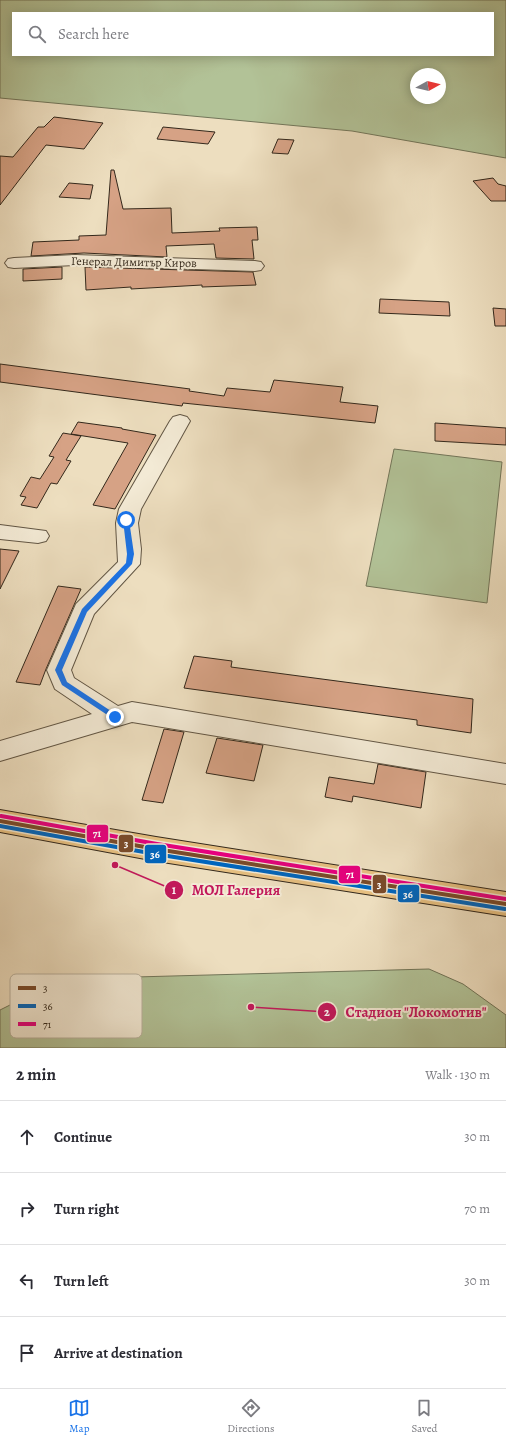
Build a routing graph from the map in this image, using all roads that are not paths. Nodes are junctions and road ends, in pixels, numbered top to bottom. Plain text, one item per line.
1 (5, 264) edge
2 (255, 266) dead end
3 (180, 421) dead end
4 (0, 532) edge
5 (38, 536) dead end
6 (115, 717) junction
7 (0, 751) edge
8 (506, 774) edge
9 (0, 821) edge
10 (506, 904) edge

1 - 2 street, Генерал Димитър Киров
3 - 6 street
4 - 5 street
6 - 7 street
6 - 8 street
9 - 10 main road

